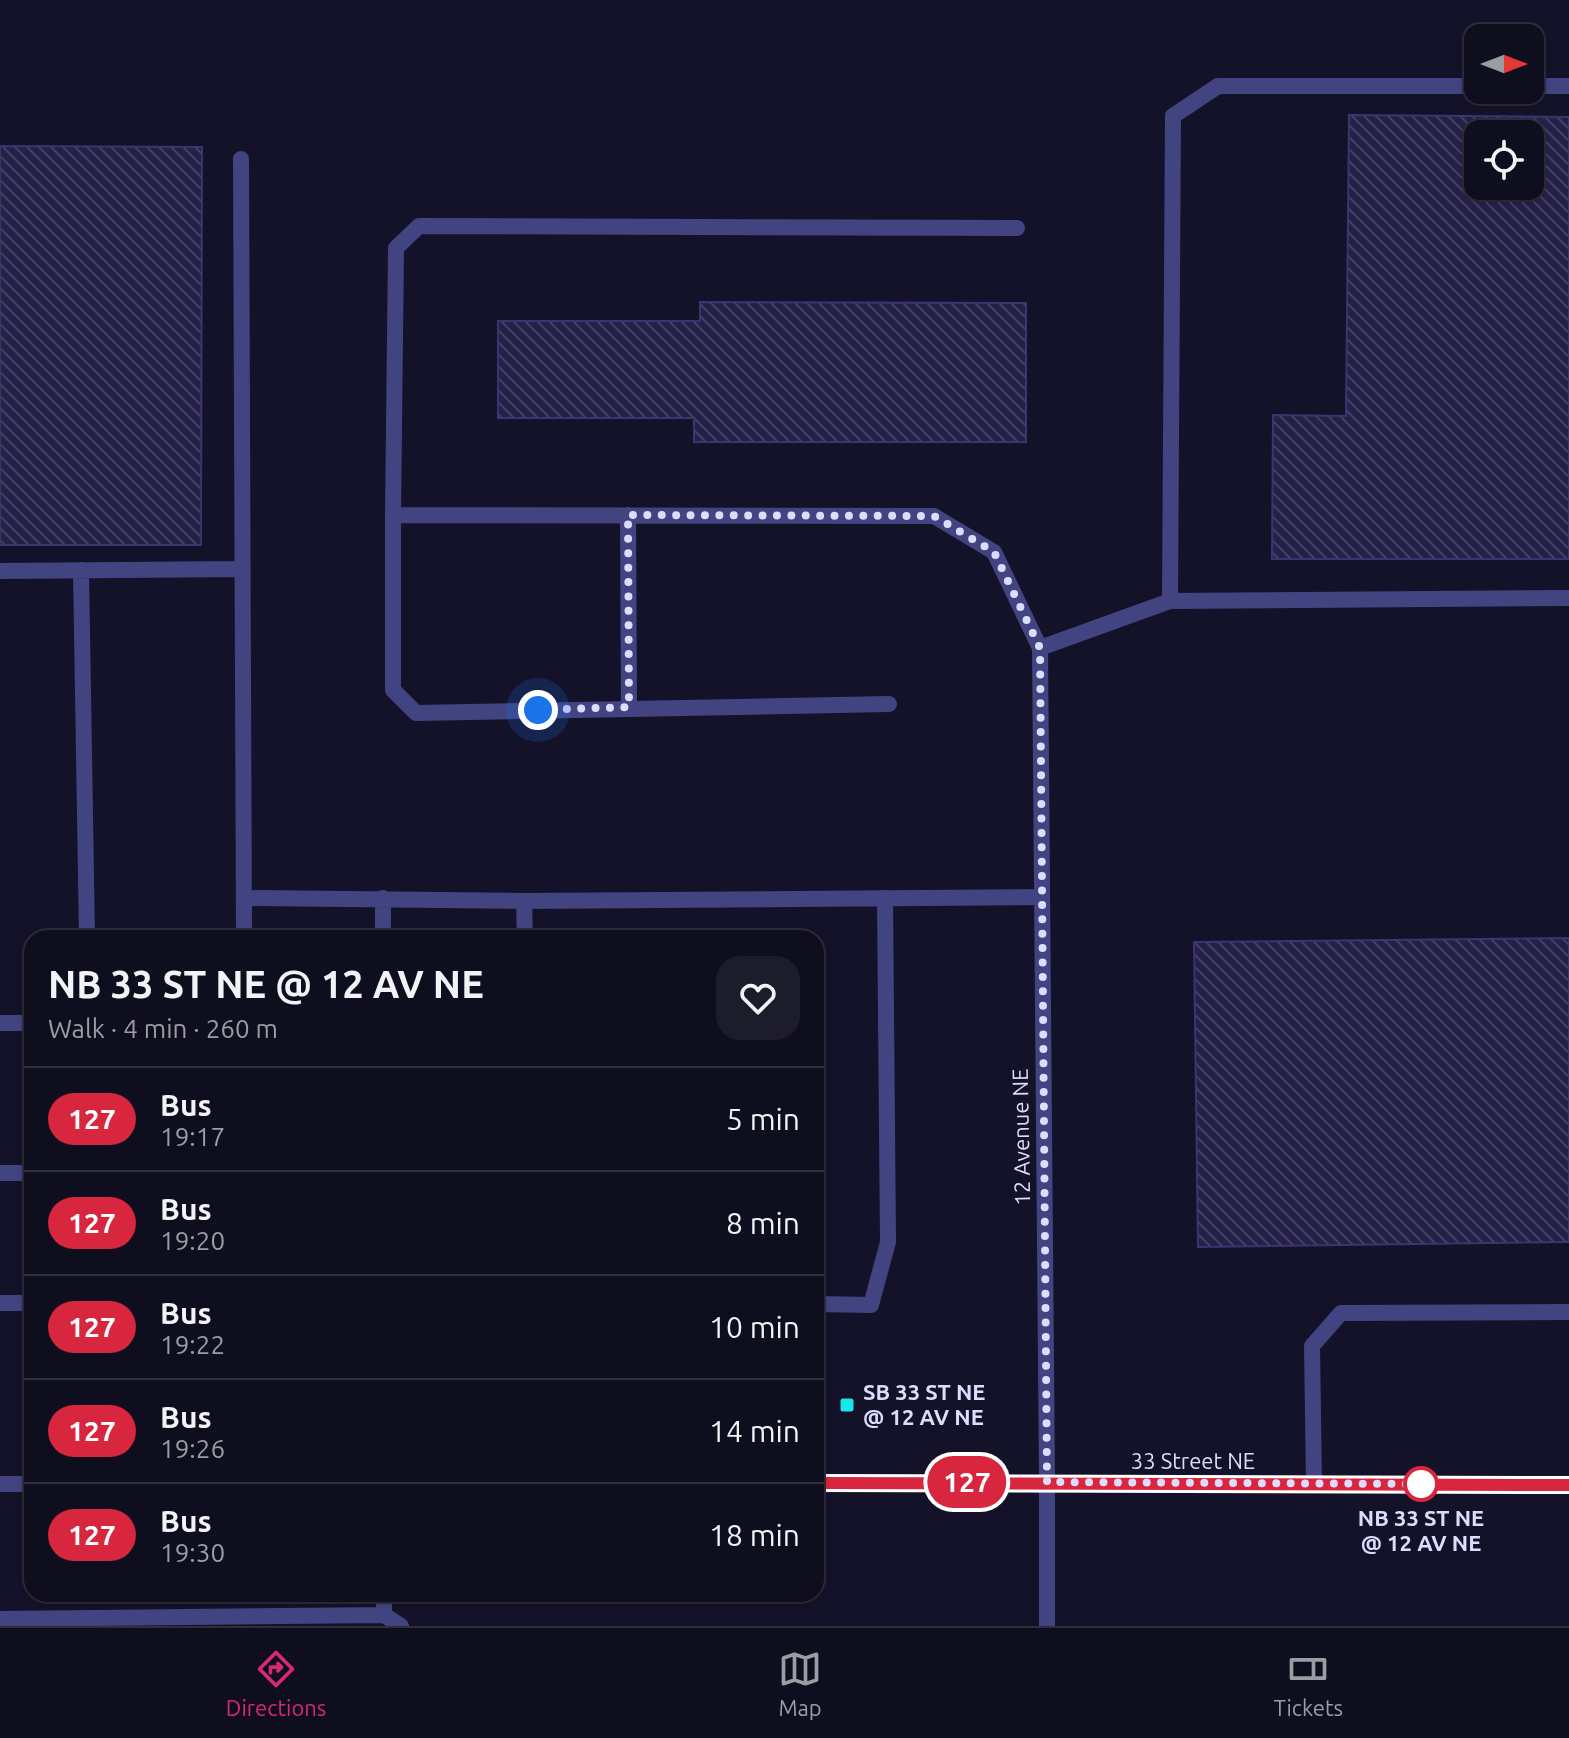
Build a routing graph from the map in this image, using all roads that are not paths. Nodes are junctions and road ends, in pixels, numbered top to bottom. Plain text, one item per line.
1 (1464, 86) edge
2 (1544, 86) edge
3 (1569, 86) edge
4 (241, 159) dead end
5 (1017, 228) dead end
6 (393, 515) junction
7 (628, 515) junction
8 (242, 569) junction
9 (81, 570) junction
10 (0, 571) edge
11 (1569, 598) edge
12 (1170, 601) junction
13 (1040, 648) junction
14 (889, 704) dead end
15 (629, 707) junction
16 (1041, 897) junction
17 (244, 898) junction
18 (383, 898) junction
19 (885, 898) junction
20 (524, 901) junction
21 (87, 930) edge
22 (244, 930) edge
23 (383, 930) edge
24 (525, 930) edge
25 (0, 1023) edge
26 (24, 1023) edge
27 (0, 1173) edge
28 (24, 1173) edge
29 (0, 1303) edge
30 (24, 1303) edge
31 (824, 1304) edge
32 (1569, 1312) edge
33 (1047, 1482) junction
34 (824, 1483) edge
35 (0, 1484) edge
36 (24, 1484) edge
37 (1314, 1484) junction
38 (1569, 1485) edge
39 (384, 1602) edge
40 (384, 1615) junction
41 (0, 1619) edge
42 (401, 1626) edge
43 (1047, 1626) edge

1 - 12 street
2 - 3 street
4 - 8 street
5 - 6 street
6 - 7 street
6 - 15 street
7 - 13 street
7 - 15 street
8 - 9 street
8 - 17 street
9 - 10 street
9 - 21 street
11 - 12 street
12 - 13 street
13 - 16 street, 12 Avenue NE
14 - 15 street
16 - 19 street
16 - 33 street, 12 Avenue NE
17 - 18 street
17 - 22 street
18 - 20 street
18 - 23 street
19 - 20 street
19 - 31 street
20 - 24 street
25 - 26 street
27 - 28 street
29 - 30 street
32 - 37 street
33 - 34 street, 33 Street NE
33 - 37 street, 33 Street NE
33 - 43 street, 12 Avenue NE
35 - 36 street
37 - 38 street, 33 Street NE
39 - 40 street
40 - 41 street
40 - 42 street

